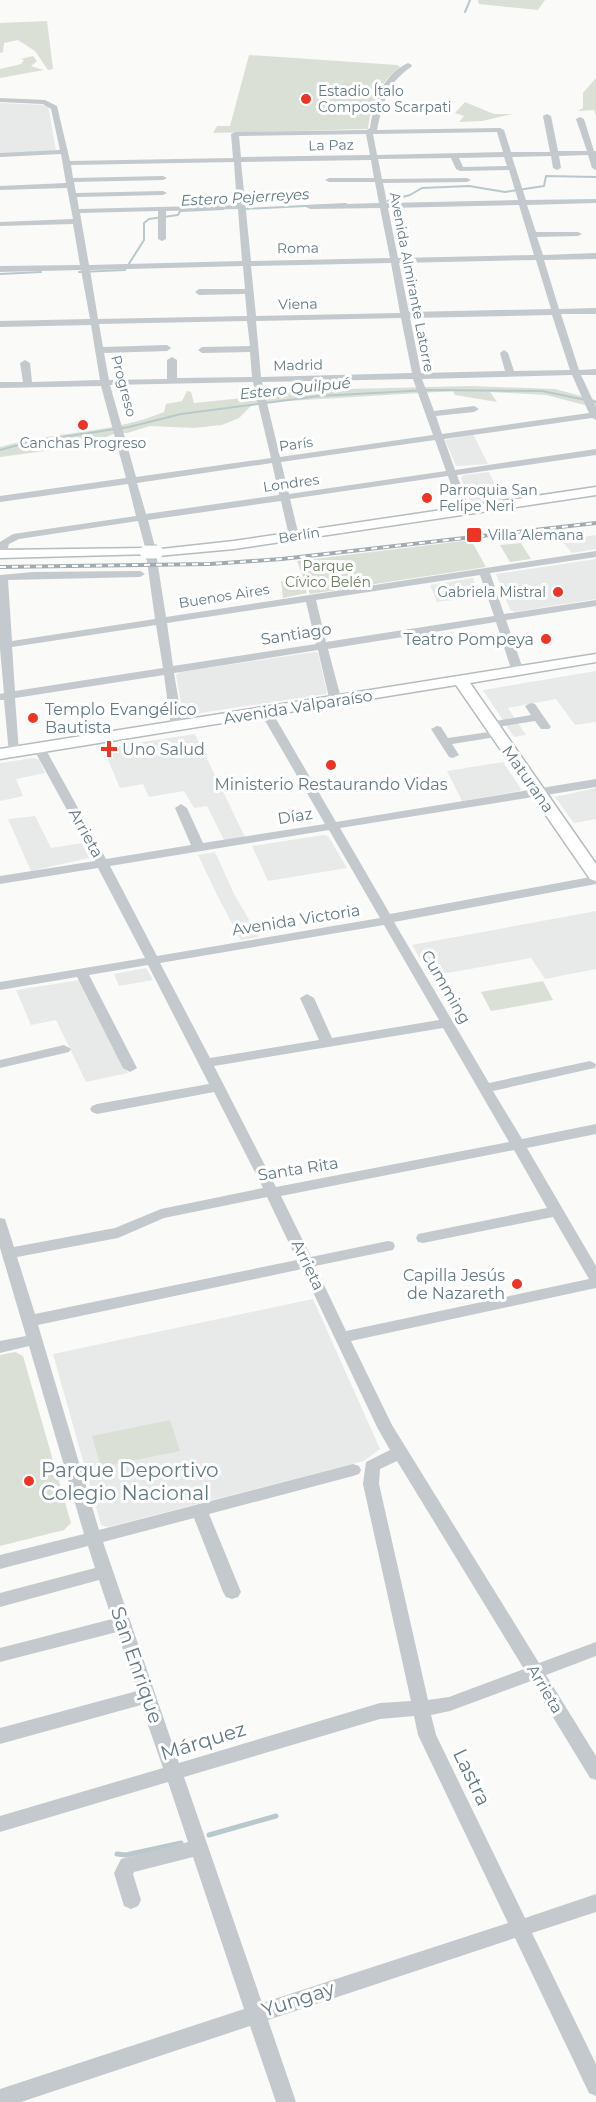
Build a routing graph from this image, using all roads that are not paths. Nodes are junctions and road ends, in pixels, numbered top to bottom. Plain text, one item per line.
1 (408, 65) dead end
2 (0, 100) edge
3 (547, 116) dead end
4 (580, 119) dead end
5 (369, 132) junction
6 (65, 152) junction
7 (594, 153) edge
8 (553, 154) junction
9 (0, 155) edge
10 (508, 155) junction
11 (454, 156) junction
12 (374, 158) junction
13 (237, 160) junction
14 (67, 163) junction
15 (512, 168) junction
16 (557, 168) dead end
17 (596, 168) edge
18 (461, 169) junction
19 (163, 178) dead end
20 (329, 180) dead end
21 (378, 180) junction
22 (70, 182) junction
23 (0, 188) edge
24 (163, 193) dead end
25 (73, 195) junction
26 (596, 201) edge
27 (524, 202) junction
28 (383, 205) junction
29 (310, 207) dead end
30 (242, 208) junction
31 (76, 211) junction
32 (162, 214) junction
33 (77, 221) junction
34 (0, 224) edge
35 (578, 234) dead end
36 (532, 235) junction
37 (162, 239) dead end
38 (596, 256) edge
39 (539, 257) junction
40 (394, 260) junction
41 (247, 263) junction
42 (0, 269) edge
43 (87, 270) junction
44 (249, 291) junction
45 (199, 292) dead end
46 (596, 311) edge
47 (556, 312) junction
48 (405, 315) junction
49 (252, 318) junction
50 (96, 322) junction
51 (0, 324) edge
52 (146, 341) dead end
53 (99, 346) junction
54 (167, 348) dead end
55 (254, 349) junction
56 (202, 350) dead end
57 (504, 353) dead end
58 (172, 360) dead end
59 (25, 363) dead end
60 (596, 372) edge
61 (576, 373) junction
62 (511, 375) junction
63 (257, 379) junction
64 (172, 381) junction
65 (105, 383) junction
66 (28, 384) junction
67 (0, 385) edge
68 (419, 385) junction
69 (474, 409) dead end
70 (594, 413) edge
71 (429, 414) junction
72 (438, 438) junction
73 (596, 452) edge
74 (276, 460) junction
75 (452, 473) junction
76 (133, 481) junction
77 (596, 491) edge
78 (286, 497) junction
79 (0, 499) edge
80 (465, 511) junction
81 (142, 518) junction
82 (294, 536) junction
83 (0, 554) edge
84 (596, 555) edge
85 (484, 571) junction
86 (140, 574) dead end
87 (1, 579) edge
88 (310, 598) junction
89 (596, 603) edge
90 (500, 618) junction
91 (159, 621) junction
92 (4, 645) edge
93 (323, 647) junction
94 (596, 658) edge
95 (167, 670) junction
96 (518, 672) junction
97 (461, 681) junction
98 (5, 696) edge
99 (336, 702) junction
100 (531, 706) dead end
101 (266, 712) junction
102 (177, 727) junction
103 (437, 729) dead end
104 (493, 729) junction
105 (445, 742) junction
106 (39, 748) junction
107 (6, 753) edge
108 (453, 755) dead end
109 (596, 783) edge
110 (538, 793) junction
111 (181, 808) dead end
112 (332, 827) junction
113 (199, 849) junction
114 (103, 865) junction
115 (0, 866) edge
116 (596, 878) edge
117 (4, 880) edge
118 (385, 920) junction
119 (151, 961) junction
120 (81, 973) junction
121 (0, 986) edge
122 (307, 998) dead end
123 (446, 1023) junction
124 (328, 1044) junction
125 (64, 1049) dead end
126 (207, 1063) junction
127 (0, 1064) edge
128 (590, 1065) dead end
129 (130, 1068) dead end
130 (219, 1087) junction
131 (485, 1088) junction
132 (97, 1109) dead end
133 (596, 1130) edge
134 (519, 1145) junction
135 (272, 1192) junction
136 (558, 1211) junction
137 (3, 1238) edge
138 (423, 1238) dead end
139 (388, 1246) dead end
140 (308, 1263) junction
141 (596, 1281) edge
142 (30, 1321) junction
143 (343, 1337) junction
144 (35, 1339) junction
145 (0, 1347) edge
146 (400, 1452) junction
147 (353, 1470) dead end
148 (199, 1509) junction
149 (93, 1537) junction
150 (0, 1562) edge
151 (105, 1572) junction
152 (232, 1592) dead end
153 (0, 1600) edge
154 (123, 1623) junction
155 (596, 1649) edge
156 (1, 1656) edge
157 (535, 1672) junction
158 (147, 1696) junction
159 (419, 1709) junction
160 (0, 1736) edge
161 (596, 1772) edge
162 (174, 1773) junction
163 (0, 1824) edge
164 (199, 1847) junction
165 (131, 1900) dead end
166 (596, 1903) edge
167 (519, 1927) junction
168 (257, 2013) junction
169 (596, 2086) edge
170 (0, 2099) edge
171 (286, 2102) edge

1 - 5 street, Avenida Almirante Latorre
2 - 6 street, Progreso
3 - 8 street
4 - 7 street
5 - 10 street
5 - 12 street, Avenida Almirante Latorre
5 - 13 street
6 - 9 street
6 - 14 street, Progreso
7 - 8 street, La Paz
7 - 17 street
8 - 10 street, La Paz
8 - 16 street
10 - 11 street, La Paz
10 - 15 street
11 - 12 street, La Paz
11 - 18 street
12 - 13 street, La Paz
12 - 21 street, Avenida Almirante Latorre
13 - 14 street, La Paz
13 - 30 street
14 - 22 street, Progreso
15 - 18 street
15 - 27 street
18 - 21 street
19 - 22 street
20 - 21 street
21 - 28 street, Avenida Almirante Latorre
22 - 23 street
22 - 25 street, Progreso
24 - 25 street
25 - 31 street, Progreso
26 - 27 street
27 - 28 street
27 - 36 street
28 - 29 street
28 - 40 street, Avenida Almirante Latorre
30 - 32 street
30 - 41 street
31 - 32 street
31 - 33 street, Progreso
32 - 37 street
33 - 34 street
33 - 43 street, Progreso
35 - 36 street
36 - 39 street
38 - 39 street, Roma
39 - 40 street, Roma
39 - 47 street
40 - 41 street, Roma
40 - 48 street, Avenida Almirante Latorre
41 - 43 street, Roma
41 - 44 street
42 - 43 street, Roma
43 - 50 street, Progreso
44 - 45 street
44 - 49 street
46 - 47 street, Viena
47 - 48 street, Viena
47 - 61 street
48 - 49 street, Viena
48 - 68 street, Avenida Almirante Latorre
49 - 50 street, Viena
49 - 55 street
50 - 51 street, Viena
50 - 53 street, Progreso
52 - 53 street
53 - 54 street
53 - 65 street, Progreso
55 - 56 street
55 - 63 street
57 - 62 street
58 - 64 street
59 - 66 street
60 - 61 street, Madrid
61 - 62 street, Madrid
61 - 70 street
62 - 68 street, Madrid
63 - 64 street, Madrid
63 - 68 street, Madrid
63 - 74 street
64 - 65 street, Madrid
65 - 66 street, Madrid
65 - 76 street, Progreso
66 - 67 street, Madrid
68 - 71 street, Avenida Almirante Latorre
69 - 71 street
70 - 72 street, París
71 - 72 street, Avenida Almirante Latorre
72 - 74 street, París
72 - 75 street, Avenida Almirante Latorre
73 - 75 street, Londres
74 - 76 street, París
74 - 78 street
75 - 78 street, Londres
75 - 80 street, Avenida Almirante Latorre
76 - 79 street, París
76 - 81 street, Progreso
77 - 80 main road, Berlín
78 - 81 street, Londres
78 - 82 street
80 - 82 main road, Berlín
81 - 83 street, Londres
81 - 91 street, Progreso
82 - 83 main road, Berlín
84 - 85 street, Buenos Aires
85 - 88 street, Buenos Aires
85 - 90 street
86 - 87 street
87 - 92 street
88 - 91 street, Buenos Aires
88 - 93 street
89 - 90 street, Santiago
90 - 93 street, Santiago
90 - 96 street
91 - 92 street, Buenos Aires
91 - 95 street, Progreso
92 - 98 street
93 - 95 street, Santiago
93 - 99 street
94 - 96 main road, Avenida Valparaíso
95 - 98 street, Santiago
95 - 102 street, Progreso
96 - 97 main road, Avenida Valparaíso
97 - 99 main road, Avenida Valparaíso
97 - 104 main road, Maturana
98 - 107 street
99 - 101 main road, Avenida Valparaíso
100 - 104 street
101 - 102 main road, Avenida Valparaíso
101 - 112 street, Cumming
102 - 106 main road, Avenida Valparaíso
103 - 105 street
104 - 105 street
104 - 110 main road, Maturana
105 - 108 street
106 - 107 main road, Avenida Valparaíso
106 - 114 street, Arrieta
109 - 110 street, Díaz
110 - 112 street, Díaz
110 - 116 main road, Maturana
111 - 113 street
112 - 113 street, Díaz
112 - 118 street, Cumming
113 - 114 street, Díaz
114 - 117 street, Díaz
114 - 119 street, Arrieta
115 - 117 street
116 - 118 street, Avenida Victoria
118 - 119 street, Avenida Victoria
118 - 123 street, Cumming
119 - 120 street, Avenida Victoria
119 - 126 street, Arrieta
120 - 121 street, Avenida Victoria
120 - 129 street
122 - 124 street
123 - 124 street
123 - 131 street, Cumming
124 - 126 street
125 - 127 street
126 - 130 street, Arrieta
128 - 131 street
130 - 132 street
130 - 135 street, Arrieta
131 - 134 street, Cumming
133 - 134 street, Santa Rita
134 - 135 street, Santa Rita
134 - 136 street, Cumming
135 - 137 street, Santa Rita
135 - 140 street, Arrieta
136 - 138 street
136 - 141 street, Cumming
137 - 142 street, San Enrique
139 - 140 street
140 - 142 street
140 - 143 street, Arrieta
141 - 143 street
142 - 144 street, San Enrique
143 - 146 street, Arrieta
144 - 145 street
144 - 149 street, San Enrique
146 - 157 street, Arrieta
146 - 159 street, Lastra
147 - 148 street
148 - 149 street
148 - 152 street
149 - 150 street
149 - 151 street, San Enrique
151 - 153 street
151 - 154 street, San Enrique
154 - 156 street
154 - 158 street, San Enrique
155 - 157 street, Márquez
157 - 159 street, Márquez
157 - 161 street, Arrieta
158 - 160 street
158 - 162 street, San Enrique
159 - 162 street, Márquez
159 - 167 street, Lastra
162 - 163 street, Márquez
162 - 164 street, San Enrique
164 - 165 street
164 - 168 street, San Enrique
166 - 167 street, Yungay
167 - 168 street, Yungay
167 - 169 street, Lastra
168 - 170 street, Yungay
168 - 171 street, San Enrique

